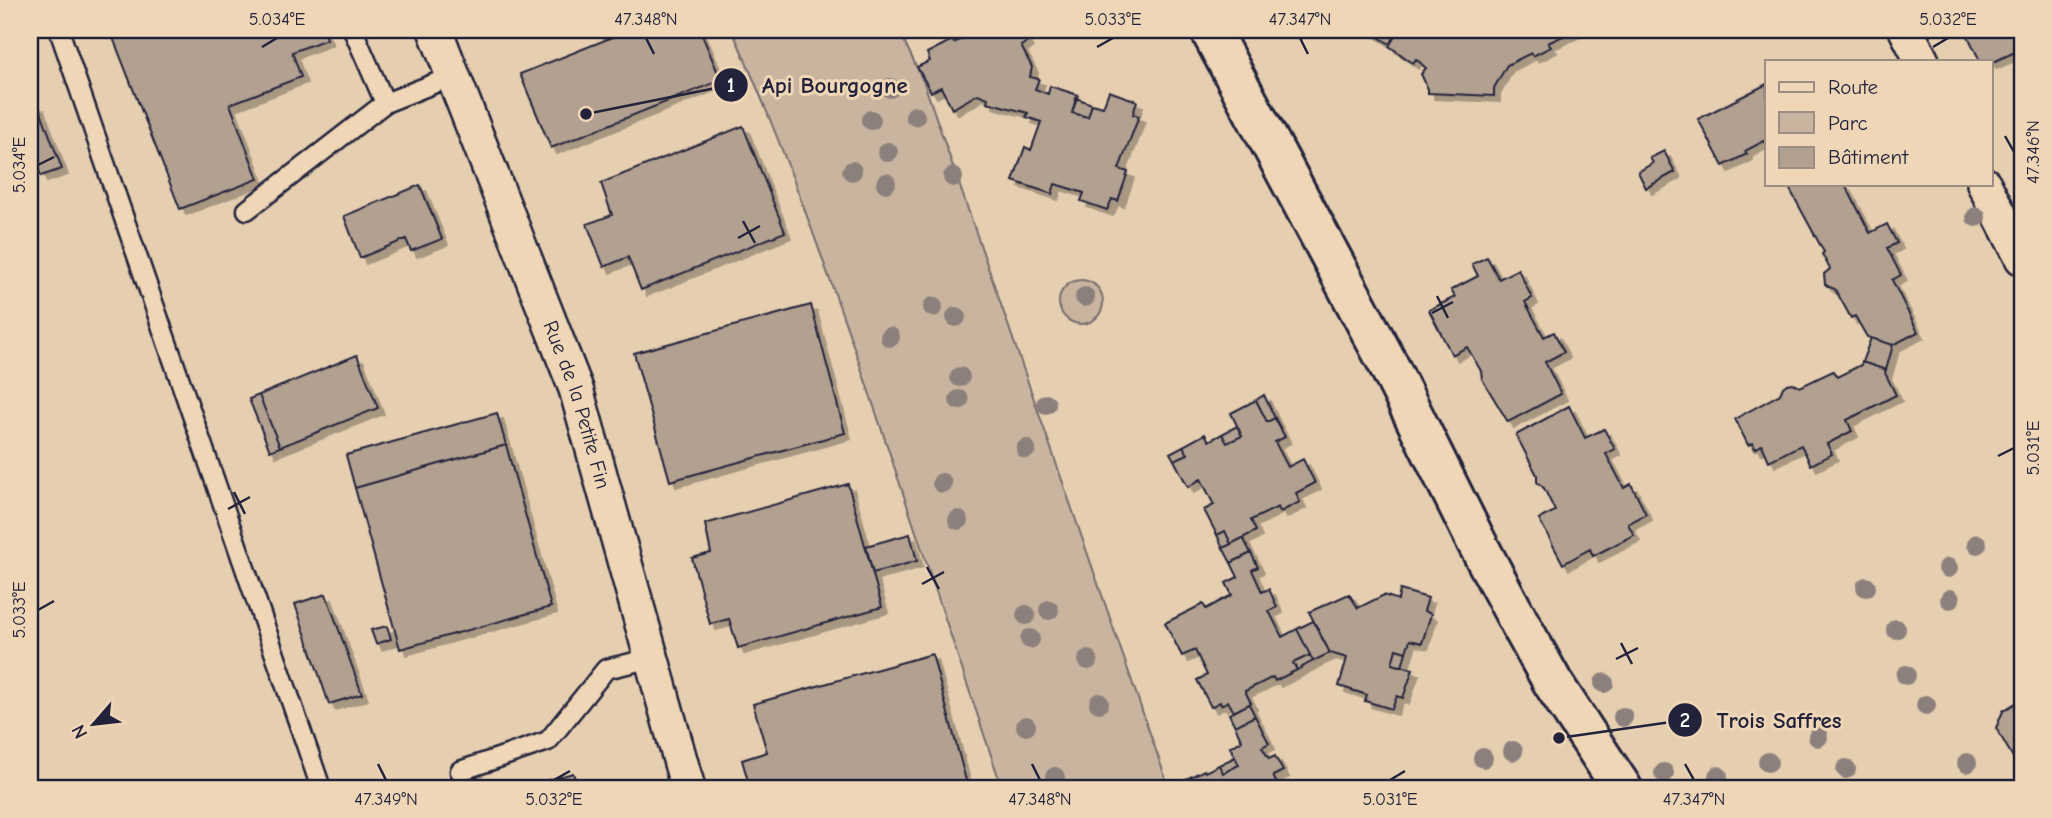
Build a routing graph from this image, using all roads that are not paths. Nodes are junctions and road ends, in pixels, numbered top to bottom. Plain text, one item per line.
1 (59, 30) edge
2 (353, 30) edge
3 (435, 30) edge
4 (1210, 30) edge
5 (1906, 30) edge
6 (1921, 60) edge
7 (453, 76) junction
8 (385, 103) junction
9 (1985, 186) edge
10 (247, 210) dead end
11 (2022, 258) edge
12 (652, 658) junction
13 (460, 771) dead end
14 (321, 788) edge
15 (688, 788) edge
16 (1622, 788) edge

1 - 14 lane
2 - 8 lane
3 - 7 street, Rue de la Petite Fin
4 - 16 street
5 - 6 street
7 - 8 lane
7 - 12 street, Rue de la Petite Fin
8 - 10 lane
9 - 11 street
12 - 13 lane
12 - 15 street, Rue de la Petite Fin

